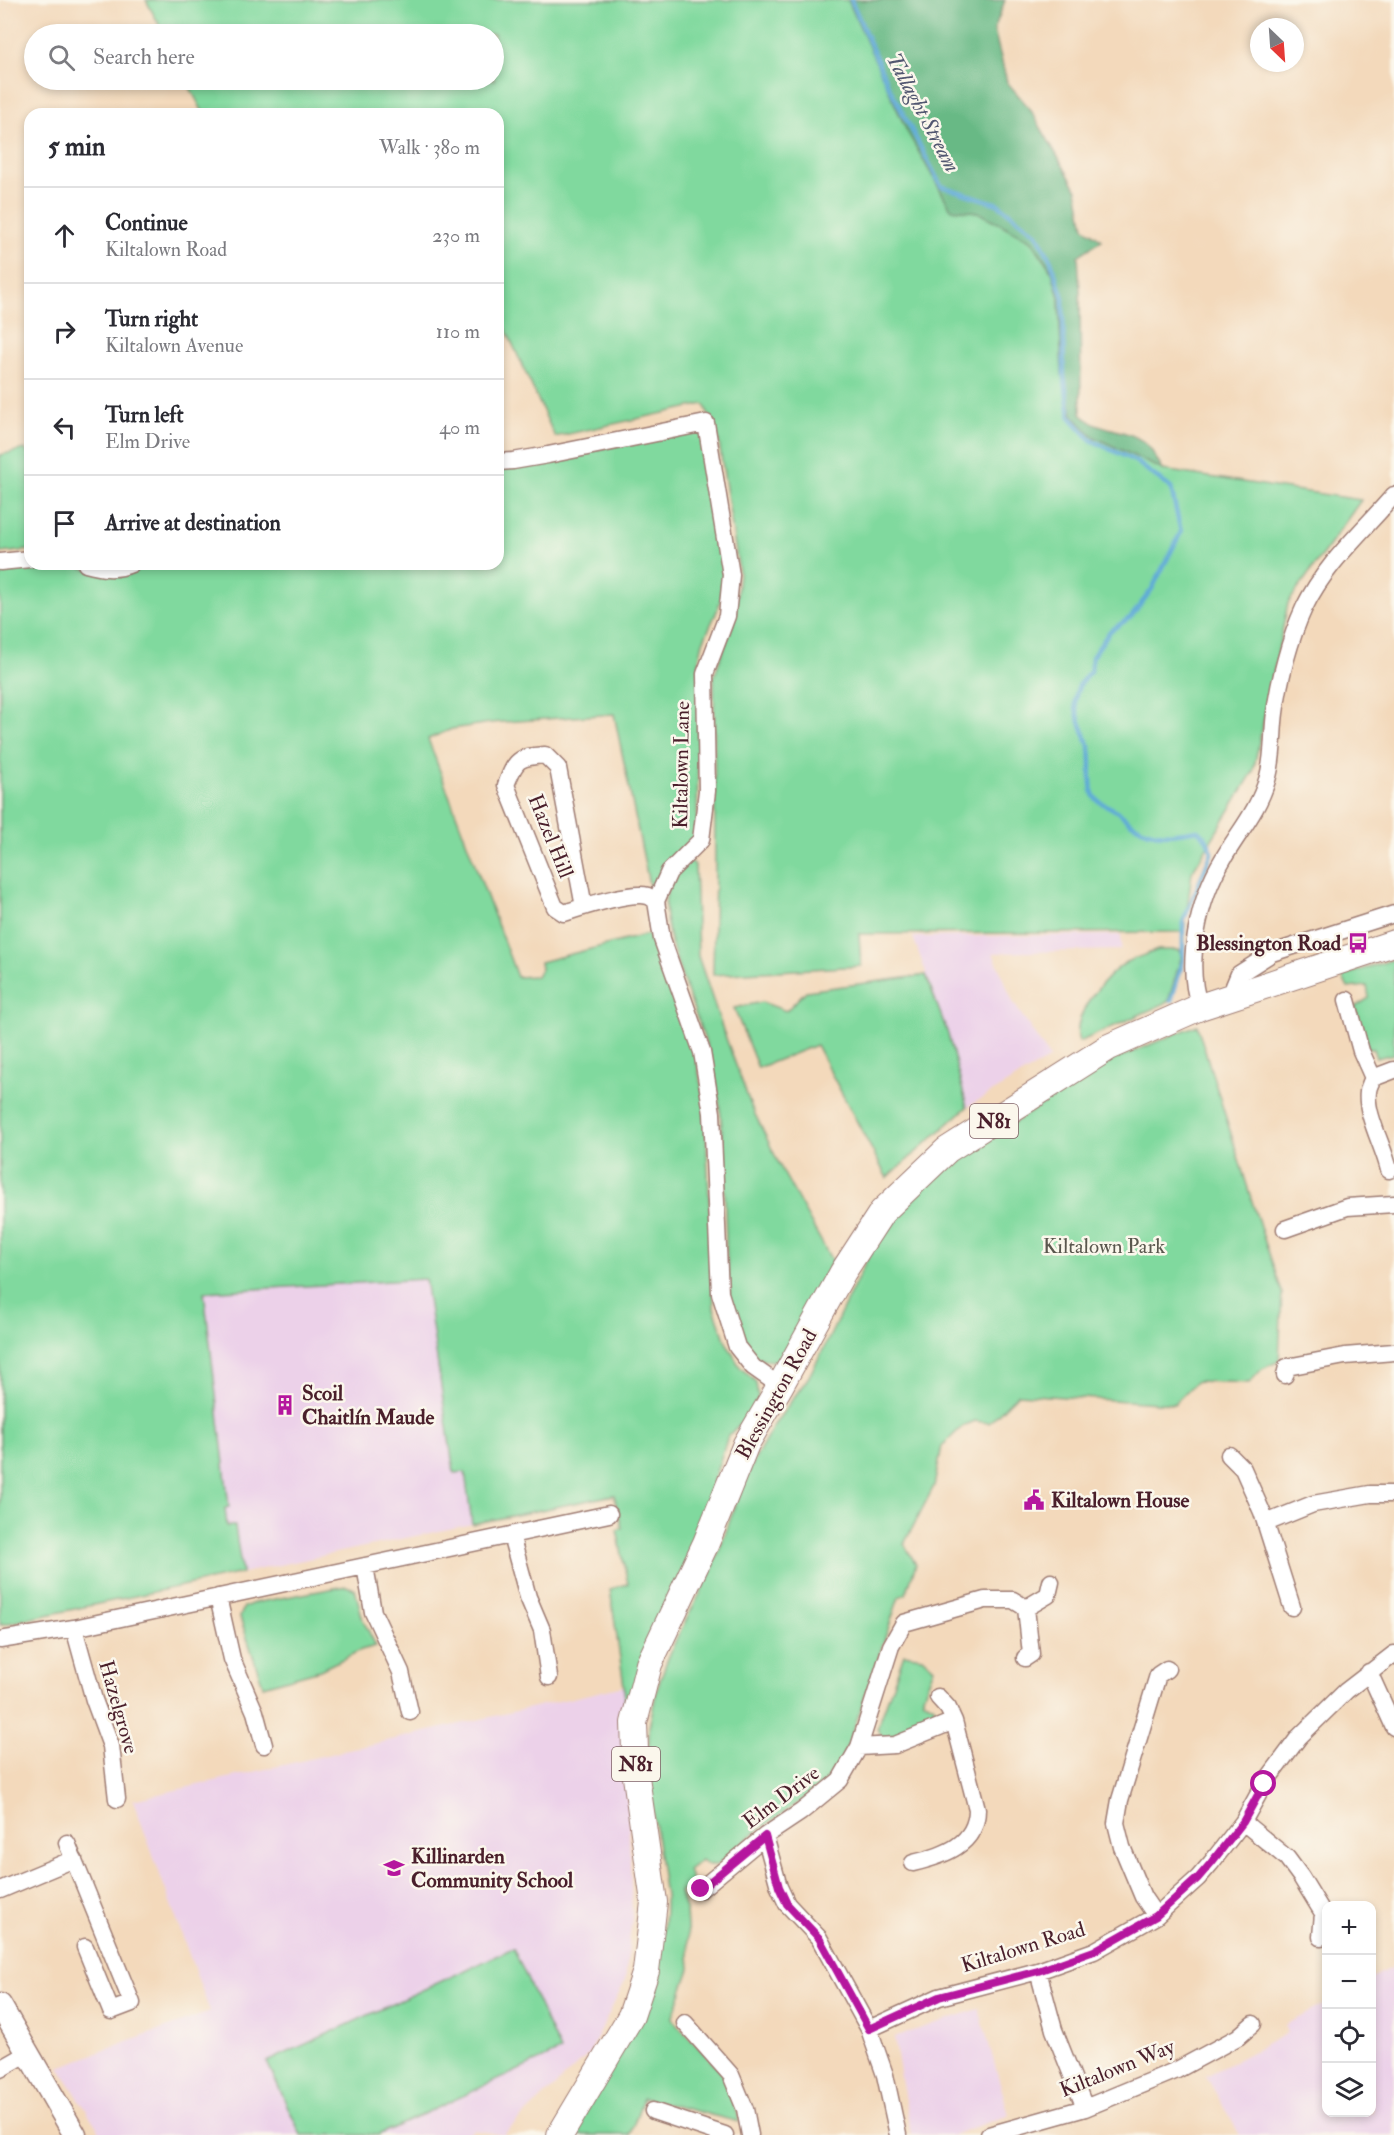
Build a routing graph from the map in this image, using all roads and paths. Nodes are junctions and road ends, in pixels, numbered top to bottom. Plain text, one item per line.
1 (504, 462) edge
2 (1394, 495) edge
3 (24, 560) edge
4 (0, 562) edge
5 (656, 901) junction
6 (584, 907) junction
7 (1394, 914) edge
8 (1394, 944) edge
9 (1237, 994) junction
10 (1347, 1000) dead end
11 (1200, 1007) junction
12 (1394, 1070) edge
13 (1373, 1078) junction
14 (1389, 1170) dead end
15 (1394, 1204) edge
16 (1285, 1228) dead end
17 (1394, 1352) edge
18 (1285, 1375) dead end
19 (780, 1386) junction
20 (1228, 1455) dead end
21 (1394, 1494) edge
22 (609, 1514) dead end
23 (1266, 1523) junction
24 (511, 1535) junction
25 (365, 1566) junction
26 (1051, 1582) dead end
27 (218, 1597) junction
28 (1292, 1607) dead end
29 (1026, 1608) junction
30 (74, 1628) junction
31 (0, 1640) edge
32 (1394, 1654) edge
33 (1025, 1658) dead end
34 (1167, 1669) dead end
35 (1370, 1672) junction
36 (549, 1677) dead end
37 (938, 1697) dead end
38 (410, 1712) dead end
39 (954, 1721) junction
40 (1394, 1727) edge
41 (264, 1745) dead end
42 (859, 1747) junction
43 (117, 1799) dead end
44 (1243, 1822) junction
45 (765, 1836) junction
46 (67, 1843) dead end
47 (74, 1859) junction
48 (913, 1863) dead end
49 (701, 1889) dead end
50 (0, 1890) edge
51 (1156, 1916) junction
52 (1321, 1937) dead end
53 (85, 1947) dead end
54 (1038, 1971) junction
55 (1, 2011) edge
56 (685, 2023) dead end
57 (1253, 2024) dead end
58 (869, 2029) junction
59 (28, 2053) junction
60 (0, 2069) edge
61 (1085, 2108) junction
62 (653, 2111) dead end
63 (75, 2135) edge
64 (561, 2135) edge
65 (725, 2135) edge
66 (750, 2135) edge
67 (898, 2135) edge
68 (989, 2135) edge

1 - 5 street, Kiltalown Lane
2 - 11 street
3 - 4 street
5 - 6 street, Hazel Hill
5 - 19 street
6 - 6 street, Hazel Hill
7 - 9 street
8 - 9 main road, Blessington Road / N81
9 - 11 main road, Blessington Road / N81
10 - 13 street
11 - 19 main road, Blessington Road / N81
12 - 13 street
13 - 14 street
15 - 16 street
17 - 18 street
19 - 64 main road, Blessington Road / N81
20 - 23 street
21 - 23 street
22 - 24 street
23 - 28 street
24 - 25 street
24 - 36 street
25 - 27 street
25 - 38 street
26 - 29 street
27 - 30 street
27 - 41 street
29 - 33 street
29 - 42 street, Elm Drive
30 - 31 street
30 - 43 street, Hazelgrove
32 - 35 street, Kiltalown Road
34 - 51 street
35 - 40 street
35 - 44 street, Kiltalown Road
37 - 39 street
39 - 42 street
39 - 48 street
42 - 45 street, Elm Drive
44 - 51 street, Kiltalown Road
44 - 52 street
45 - 49 street, Elm Drive
45 - 58 street
46 - 47 street
47 - 50 street
47 - 53 street
51 - 54 street, Kiltalown Road
54 - 58 street, Kiltalown Road
54 - 61 street
55 - 59 street
56 - 66 street
57 - 61 street, Kiltalown Way
58 - 67 street
59 - 60 street
59 - 63 street
61 - 68 street, Kiltalown Way
62 - 65 street

